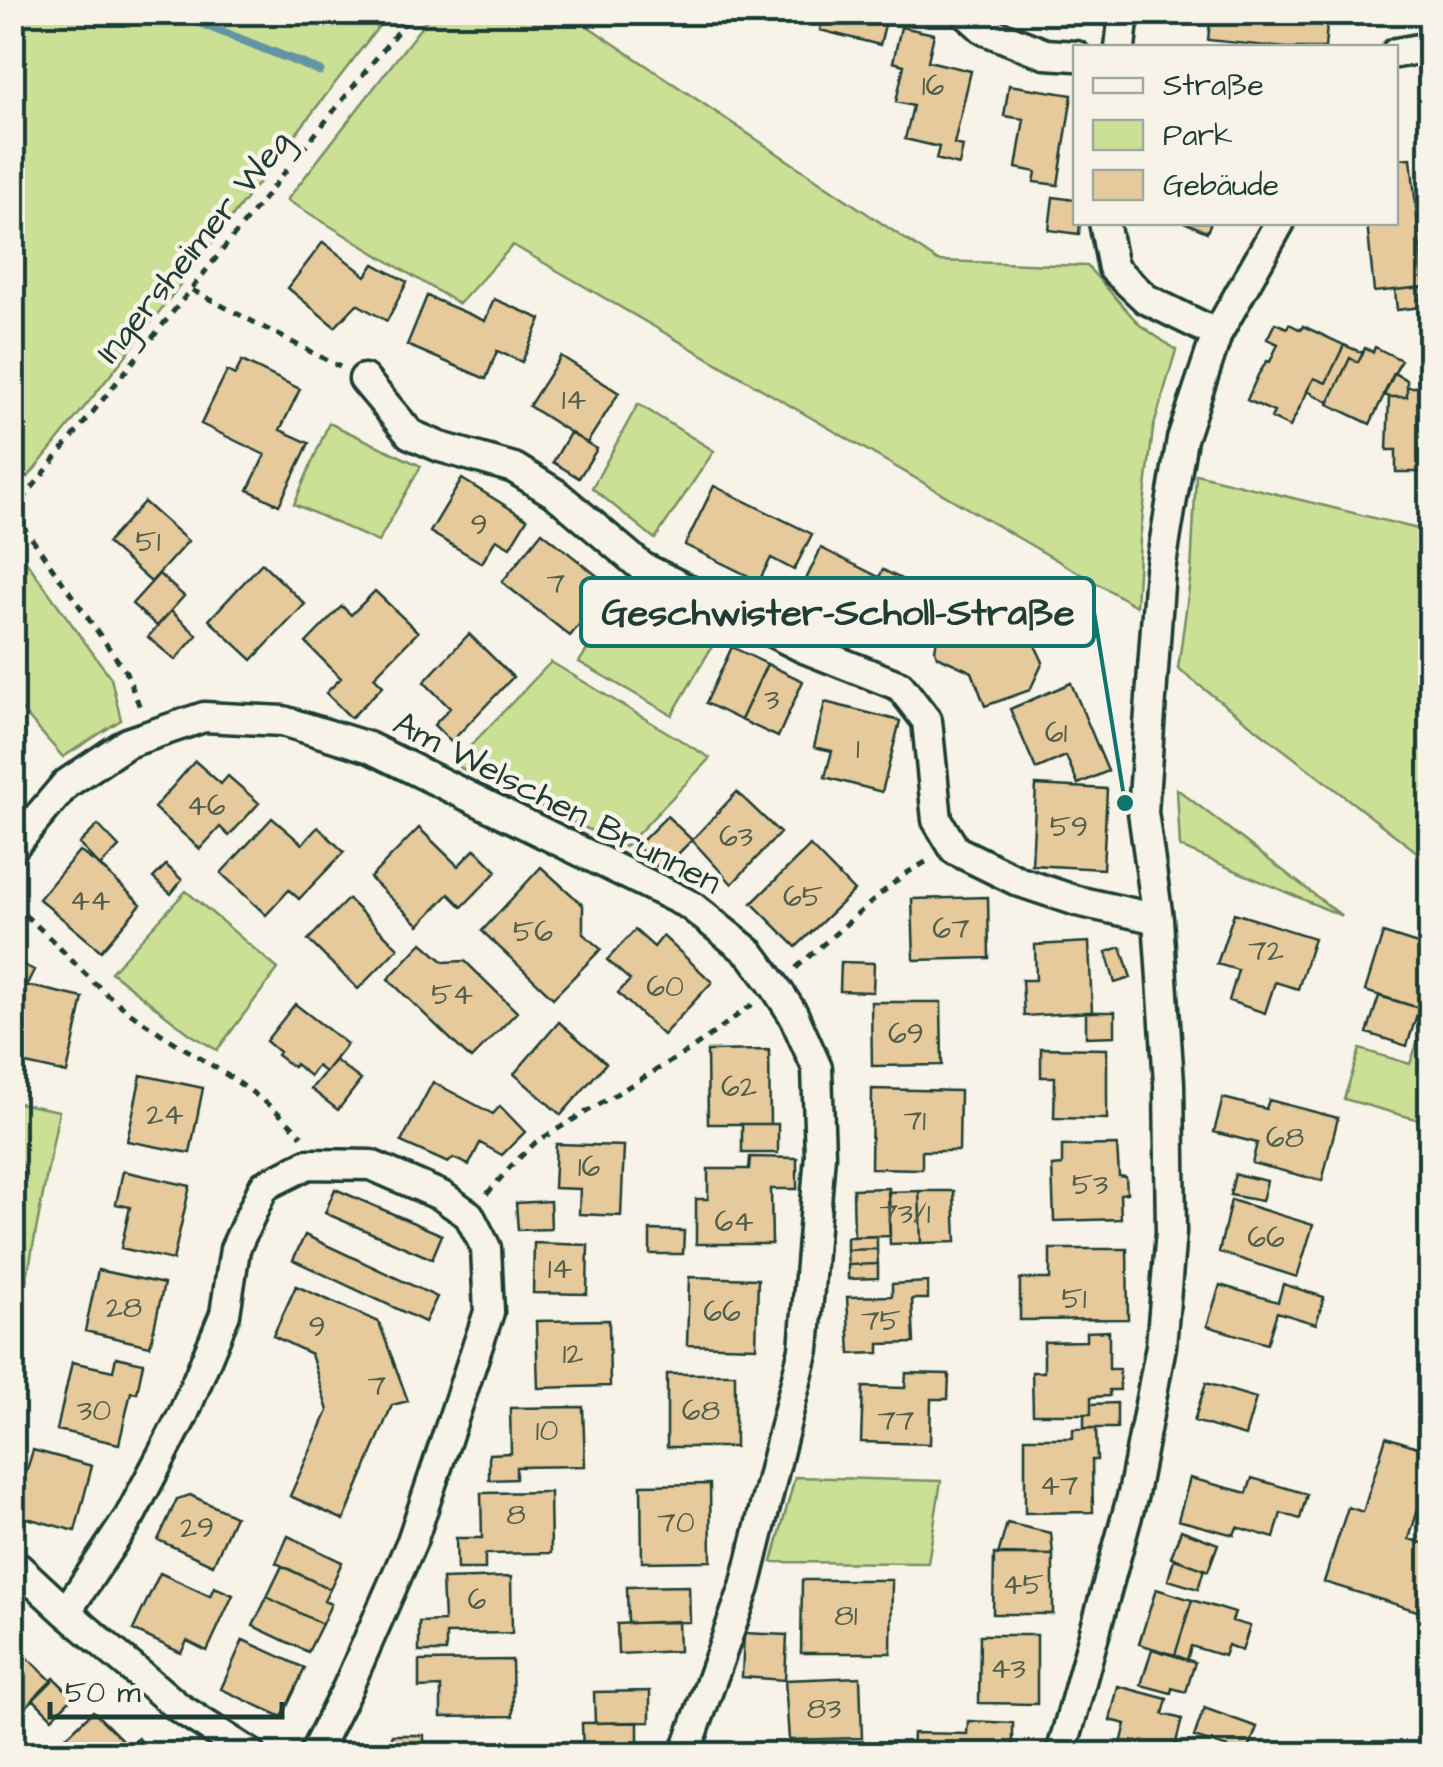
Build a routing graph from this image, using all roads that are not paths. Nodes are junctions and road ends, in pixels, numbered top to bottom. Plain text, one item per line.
1 (965, 12) edge
2 (1124, 12) edge
3 (1120, 45) edge
4 (1430, 47) edge
5 (1398, 53) edge
6 (1073, 56) edge
7 (1105, 225) edge
8 (1278, 225) edge
9 (1216, 334) junction
10 (364, 380) road end
11 (12, 848) edge
12 (1158, 919) junction
13 (12, 1562) edge
14 (66, 1612) junction
15 (251, 1754) edge
16 (314, 1754) edge
17 (685, 1754) edge
18 (1062, 1754) edge

1 - 6 street
2 - 3 street
4 - 5 street
7 - 9 street
8 - 9 street
9 - 12 street
10 - 12 street
11 - 17 street, Am Welschen Brunnen
12 - 18 street
13 - 14 street
14 - 15 street
14 - 16 street

